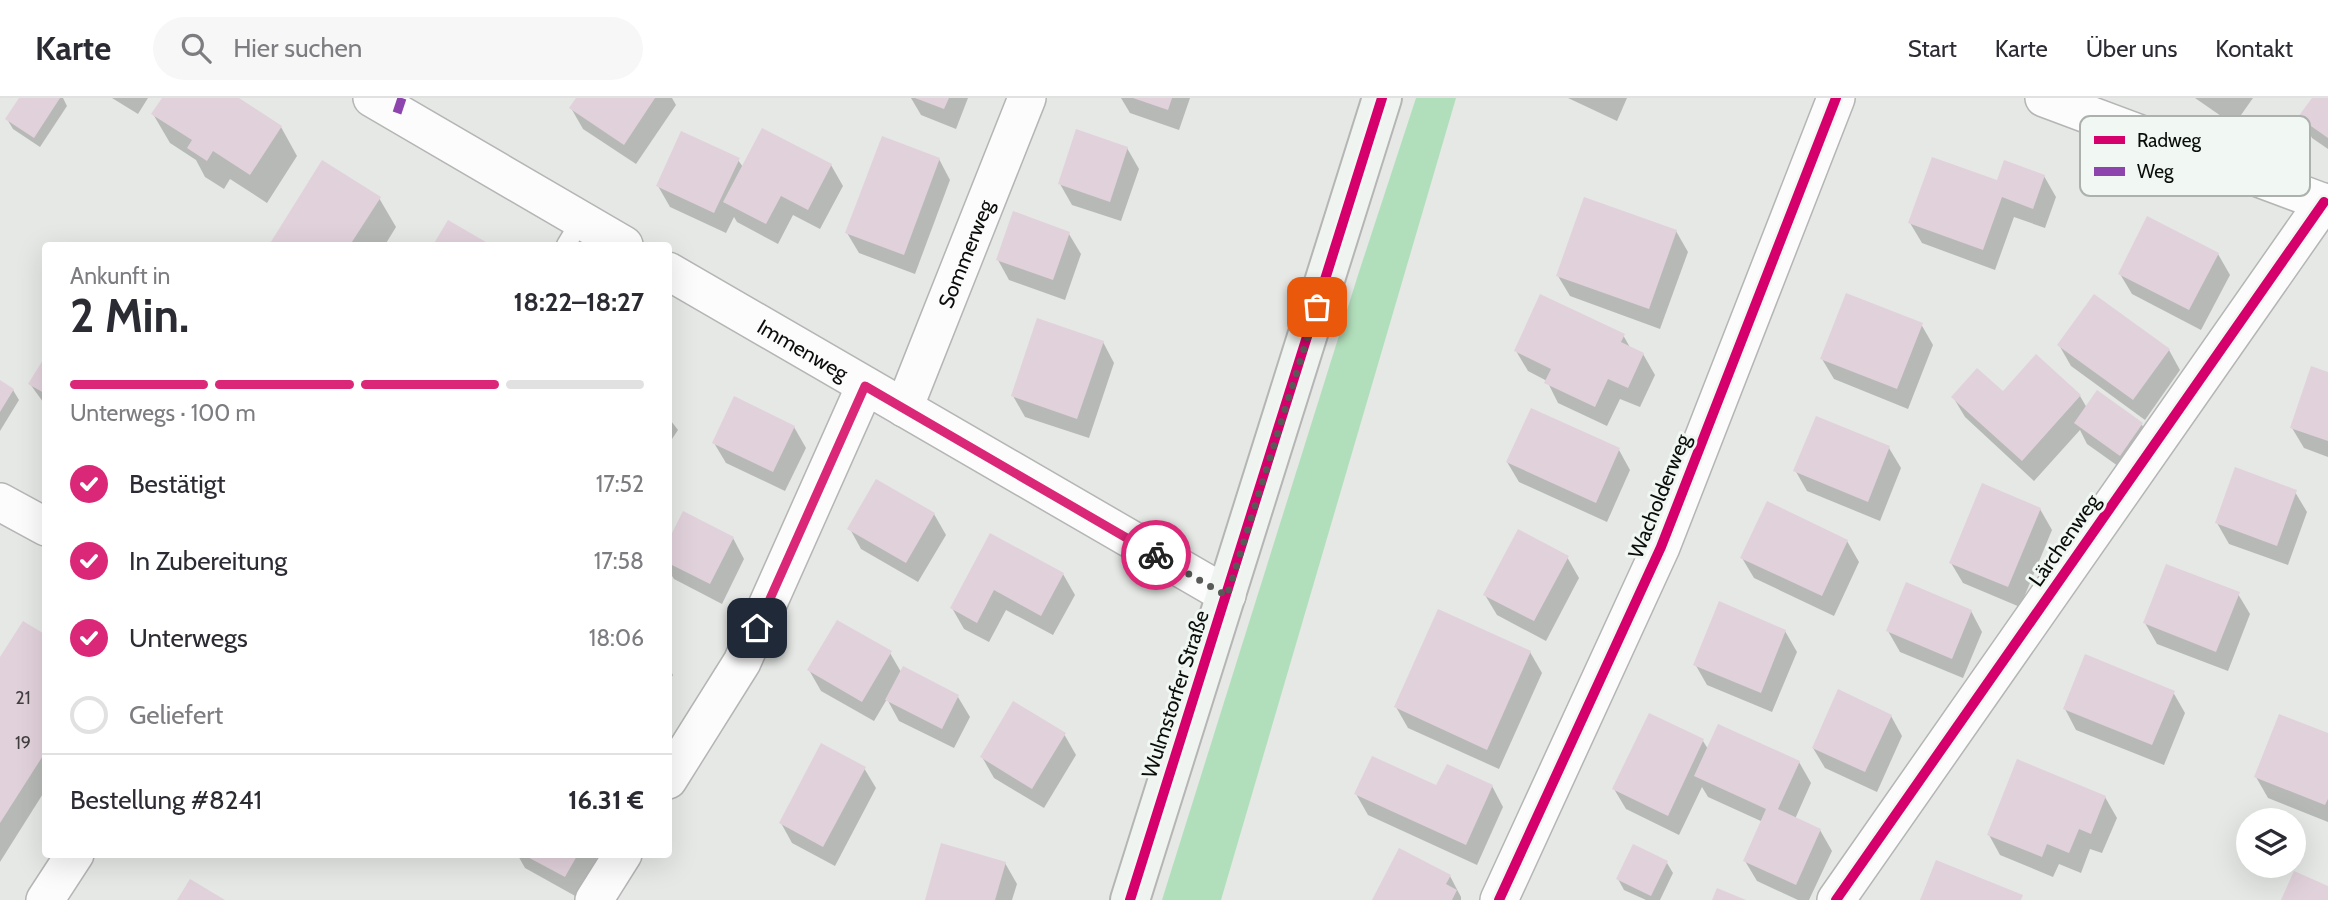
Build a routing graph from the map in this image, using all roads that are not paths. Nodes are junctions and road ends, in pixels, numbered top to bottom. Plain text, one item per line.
1 (1027, 98) edge
2 (1382, 98) edge
3 (1836, 98) edge
4 (2044, 98) edge
5 (390, 103) edge
6 (2092, 116) edge
7 (2307, 196) edge
8 (2326, 203) edge
9 (574, 233) edge
10 (612, 242) edge
11 (672, 273) edge
12 (865, 386) junction
13 (904, 408) junction
14 (0, 502) edge
15 (42, 525) edge
16 (1227, 596) junction
17 (672, 774) edge
18 (72, 858) edge
19 (620, 858) edge
20 (45, 900) edge
21 (594, 900) edge
22 (1130, 900) edge
23 (1499, 900) edge
24 (1836, 900) edge

1 - 13 street, Sommerweg
2 - 16 main road, Wulmstorfer Straße
3 - 23 street, Wacholderweg
4 - 6 street
5 - 9 street
7 - 8 street
8 - 24 street, Lärchenweg
9 - 10 street
11 - 12 street, Immenweg
12 - 13 street, Immenweg
12 - 17 street
13 - 16 street, Immenweg
14 - 15 street
16 - 22 main road, Wulmstorfer Straße
18 - 20 street
19 - 21 street

